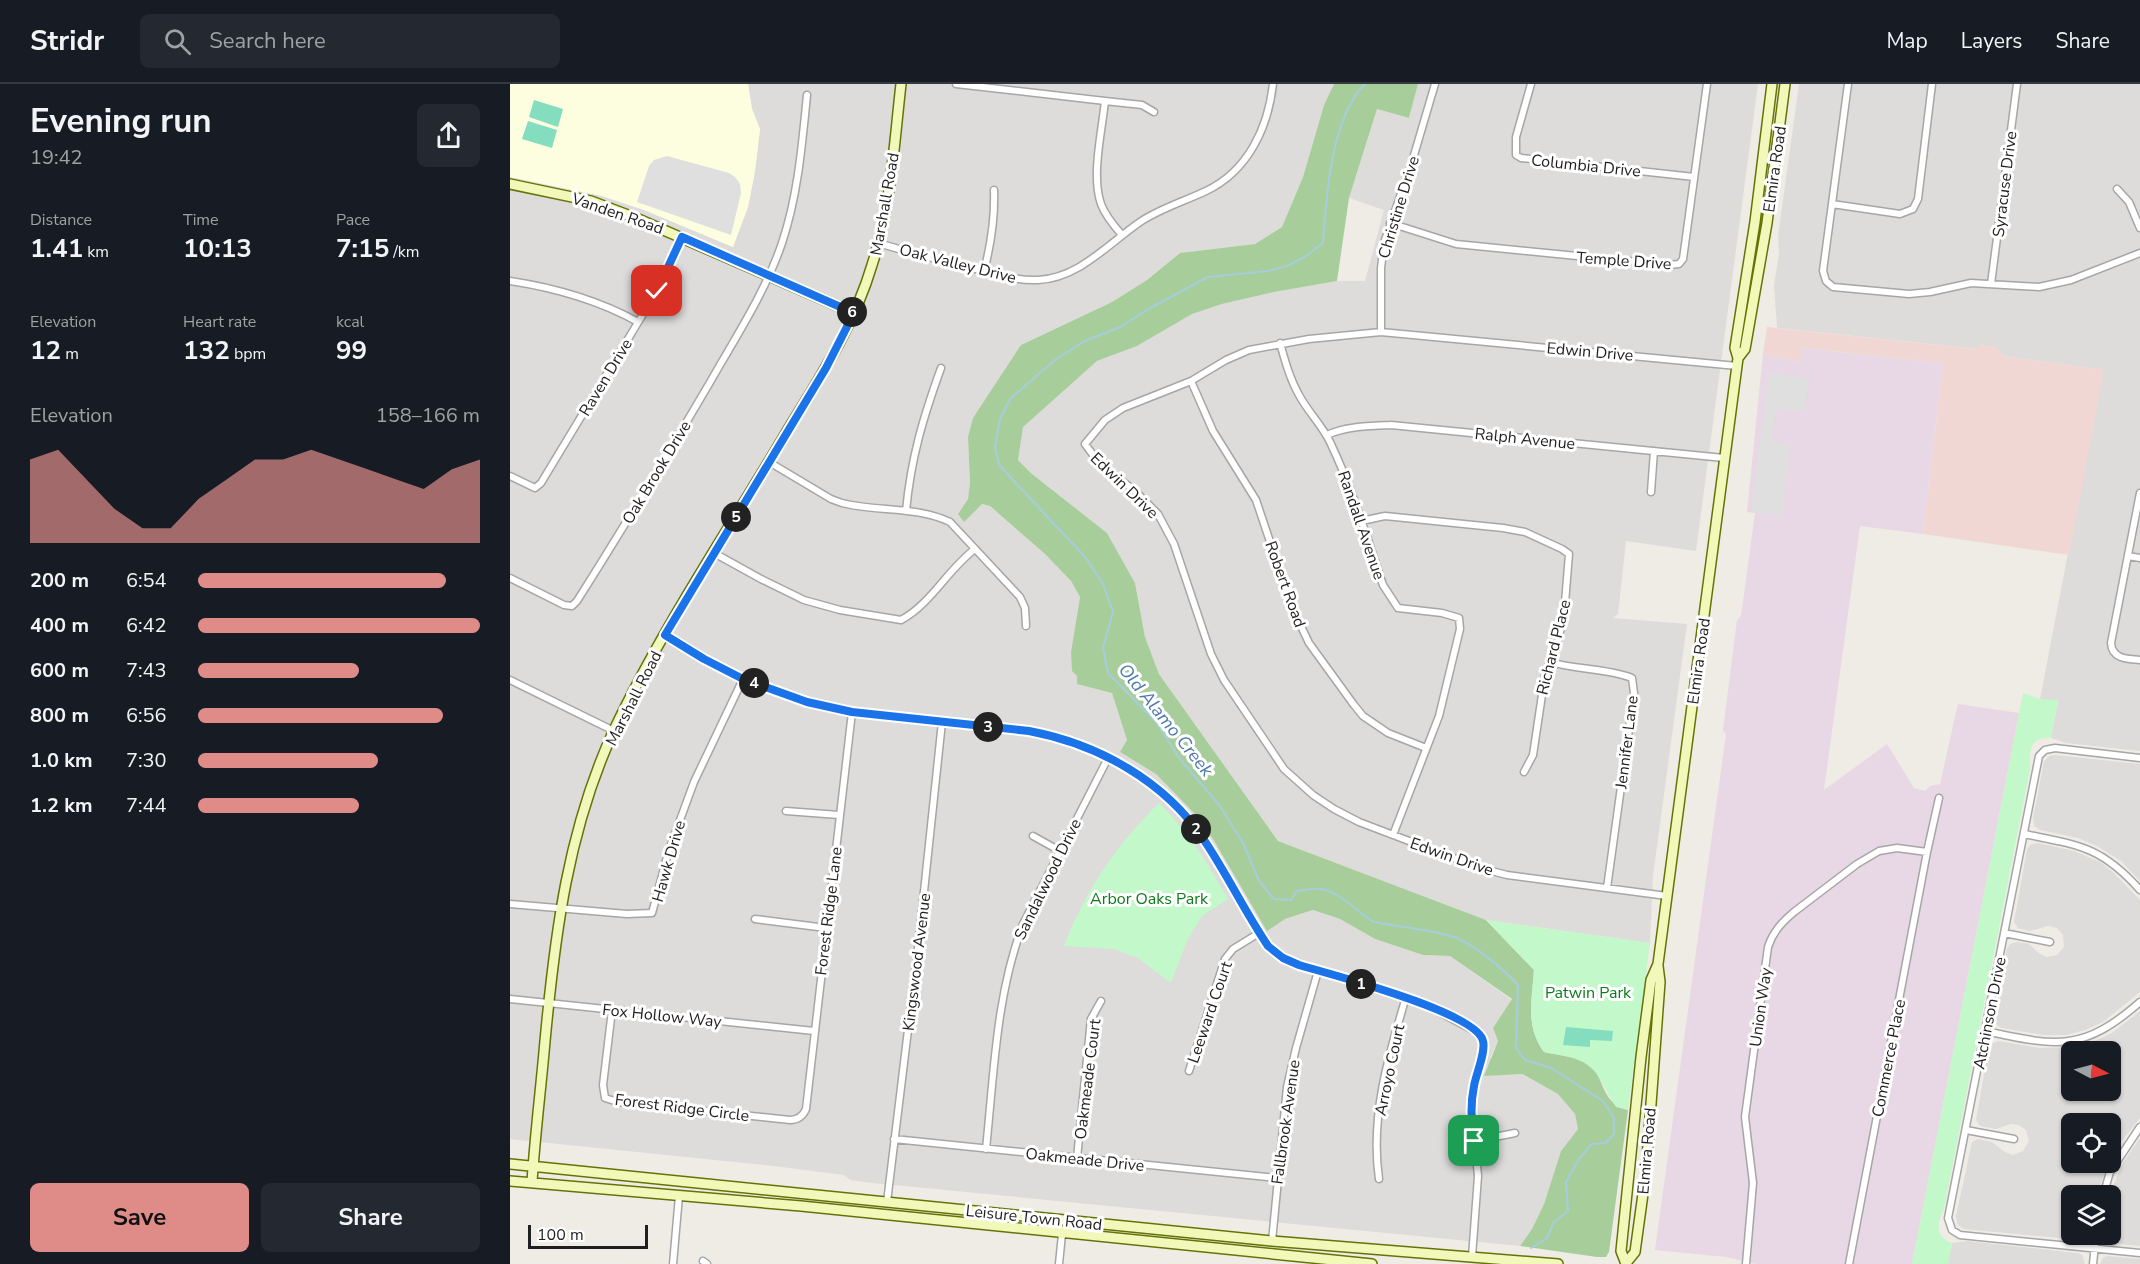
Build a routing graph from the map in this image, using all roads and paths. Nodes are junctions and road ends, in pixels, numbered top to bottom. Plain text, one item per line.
1 (901, 84) edge
2 (956, 84) edge
3 (1273, 84) edge
4 (1435, 84) edge
5 (1531, 84) edge
6 (1707, 84) edge
7 (1772, 84) edge
8 (1785, 84) edge
9 (1848, 84) edge
10 (1932, 84) edge
11 (2017, 84) edge
12 (807, 95) dead end
13 (1105, 101) junction
14 (1154, 112) dead end
15 (1694, 177) junction
16 (510, 184) edge
17 (2117, 189) dead end
18 (994, 190) dead end
19 (1832, 204) junction
20 (1390, 223) junction
21 (2140, 228) edge
22 (1122, 235) junction
23 (682, 237) junction
24 (878, 243) junction
25 (2140, 253) edge
26 (984, 271) junction
27 (769, 275) junction
28 (510, 281) edge
29 (1991, 284) junction
30 (854, 313) junction
31 (638, 322) junction
32 (1381, 333) junction
33 (1280, 343) junction
34 (1737, 362) junction
35 (941, 368) dead end
36 (1191, 381) junction
37 (1327, 435) junction
38 (1654, 451) junction
39 (1724, 458) junction
40 (769, 462) junction
41 (510, 476) edge
42 (1651, 492) dead end
43 (2140, 493) edge
44 (906, 511) junction
45 (1361, 521) junction
46 (975, 549) junction
47 (714, 553) junction
48 (2128, 556) junction
49 (2140, 558) edge
50 (510, 578) edge
51 (1026, 626) dead end
52 (665, 635) junction
53 (2140, 660) edge
54 (1550, 662) junction
55 (743, 679) junction
56 (510, 680) edge
57 (852, 712) junction
58 (942, 722) junction
59 (614, 732) junction
60 (1426, 748) junction
61 (1108, 758) junction
62 (2140, 758) edge
63 (1524, 772) dead end
64 (1939, 798) dead end
65 (786, 811) dead end
66 (839, 815) junction
67 (2024, 834) junction
68 (1393, 835) junction
69 (1033, 836) dead end
70 (1060, 851) junction
71 (1927, 852) junction
72 (1607, 888) junction
73 (2140, 890) edge
74 (1667, 896) junction
75 (510, 904) edge
76 (560, 909) junction
77 (755, 919) dead end
78 (826, 928) junction
79 (1259, 933) junction
80 (2004, 933) junction
81 (2050, 942) dead end
82 (1658, 964) junction
83 (1318, 971) junction
84 (1406, 997) junction
85 (510, 999) edge
86 (1101, 1002) dead end
87 (2140, 1002) edge
88 (549, 1003) junction
89 (612, 1010) junction
90 (814, 1031) junction
91 (1985, 1031) junction
92 (1189, 1071) dead end
93 (806, 1110) joint
94 (2140, 1128) edge
95 (1966, 1130) junction
96 (1515, 1133) dead end
97 (894, 1139) junction
98 (2014, 1139) dead end
99 (1474, 1141) junction
100 (986, 1149) junction
101 (1077, 1158) junction
102 (510, 1164) edge
103 (533, 1166) junction
104 (1276, 1178) junction
105 (1379, 1179) dead end
106 (510, 1181) edge
107 (532, 1182) junction
108 (2106, 1185) edge
109 (679, 1196) junction
110 (887, 1202) junction
111 (801, 1206) junction
112 (1163, 1230) junction
113 (1062, 1234) junction
114 (1272, 1241) junction
115 (2094, 1245) edge
116 (2094, 1248) junction
117 (1234, 1251) junction
118 (2140, 1253) edge
119 (1472, 1257) junction
120 (1626, 1263) edge
121 (673, 1264) edge
122 (1059, 1264) edge
123 (1372, 1264) edge
124 (1558, 1264) edge
125 (1746, 1264) edge
126 (1849, 1264) edge
127 (2093, 1264) edge

1 - 24 main road, Marshall Road
2 - 13 street
3 - 22 street, Oak Valley Drive
4 - 20 street, Christine Drive
5 - 15 street, Columbia Drive
6 - 15 street, Temple Drive
7 - 34 main road, Elmira Road
8 - 34 main road, Elmira Road
9 - 19 street
10 - 19 street
11 - 29 street, Syracuse Drive
12 - 27 street, Oak Brook Drive
13 - 14 street
13 - 22 street
15 - 20 street, Temple Drive
16 - 23 main road, Vanden Road
17 - 21 street
18 - 26 street
19 - 29 street
20 - 32 street, Christine Drive
22 - 26 street, Oak Valley Drive
23 - 27 main road, Vanden Road
23 - 31 street, Raven Drive
24 - 26 street, Oak Valley Drive
24 - 30 main road, Marshall Road
25 - 29 street
27 - 30 main road, Vanden Road
27 - 50 street, Oak Brook Drive
28 - 31 street
30 - 40 main road, Marshall Road
31 - 41 street, Raven Drive
32 - 33 street, Edwin Drive
32 - 34 street, Edwin Drive
33 - 36 street, Edwin Drive
33 - 37 street, Randall Avenue
34 - 39 main road, Elmira Road
35 - 44 street
36 - 60 street, Robert Road
36 - 68 street, Edwin Drive
37 - 38 street, Ralph Avenue
37 - 45 street, Randall Avenue
38 - 39 street, Ralph Avenue
38 - 42 street
39 - 74 main road, Elmira Road
40 - 44 street
40 - 47 main road, Marshall Road
43 - 48 street
44 - 46 street
45 - 54 street, Richard Place
45 - 60 street, Randall Avenue
46 - 47 street
46 - 51 street
47 - 52 main road, Marshall Road
48 - 49 street
48 - 53 street
52 - 55 street
52 - 59 main road, Marshall Road
54 - 63 street, Richard Place
54 - 72 street, Jennifer Lane
55 - 57 street
55 - 76 street, Hawk Drive
56 - 59 street
57 - 58 street
57 - 66 street, Forest Ridge Lane
58 - 61 street
58 - 97 street, Kingswood Avenue
59 - 76 main road, Marshall Road
60 - 68 street, Randall Avenue
61 - 70 street, Sandalwood Drive
61 - 79 street
62 - 67 street, Atchinson Drive
64 - 71 street, Commerce Place
65 - 66 street
66 - 78 street, Forest Ridge Lane
67 - 73 street
67 - 80 street, Atchinson Drive
68 - 72 street, Edwin Drive
69 - 70 street
70 - 100 street, Sandalwood Drive
71 - 125 street, Union Way
71 - 126 street, Commerce Place
72 - 74 street, Edwin Drive
74 - 82 main road, Elmira Road
75 - 76 street, Hawk Drive
76 - 88 main road, Marshall Road
77 - 78 street
78 - 90 street, Forest Ridge Lane
79 - 83 street
79 - 92 street, Leeward Court
80 - 81 street
80 - 91 street, Atchinson Drive
82 - 120 main road, Elmira Road
82 - 120 main road, Elmira Road
83 - 84 street
83 - 104 street, Fallbrook Avenue
84 - 99 street
84 - 105 street, Arroyo Court
85 - 88 street, Fox Hollow Way
86 - 101 street, Oakmeade Court
87 - 91 street
88 - 89 street, Fox Hollow Way
88 - 103 main road, Marshall Road
89 - 90 street, Fox Hollow Way
89 - 93 street, Forest Ridge Circle
90 - 93 street, Forest Ridge Lane
91 - 95 street, Atchinson Drive
94 - 108 street
95 - 98 street
95 - 116 street, Atchinson Drive
96 - 99 street
97 - 100 street, Oakmeade Drive
97 - 110 street, Kingswood Avenue
99 - 119 street
100 - 101 street, Oakmeade Drive
101 - 104 street, Oakmeade Drive
102 - 103 main road, Leisure Town Road
103 - 107 main road, Marshall Road
103 - 110 main road, Leisure Town Road
104 - 114 street, Fallbrook Avenue
106 - 107 main road, Leisure Town Road
107 - 109 main road, Leisure Town Road
109 - 111 main road, Leisure Town Road
109 - 121 street
110 - 111 main road
110 - 112 main road, Leisure Town Road
111 - 113 main road, Leisure Town Road
112 - 113 main road
112 - 114 main road, Leisure Town Road
113 - 117 main road, Leisure Town Road
113 - 122 street
114 - 117 main road
114 - 119 main road, Leisure Town Road
115 - 116 street
116 - 118 street
116 - 127 street
117 - 123 main road, Leisure Town Road
119 - 124 main road, Leisure Town Road

